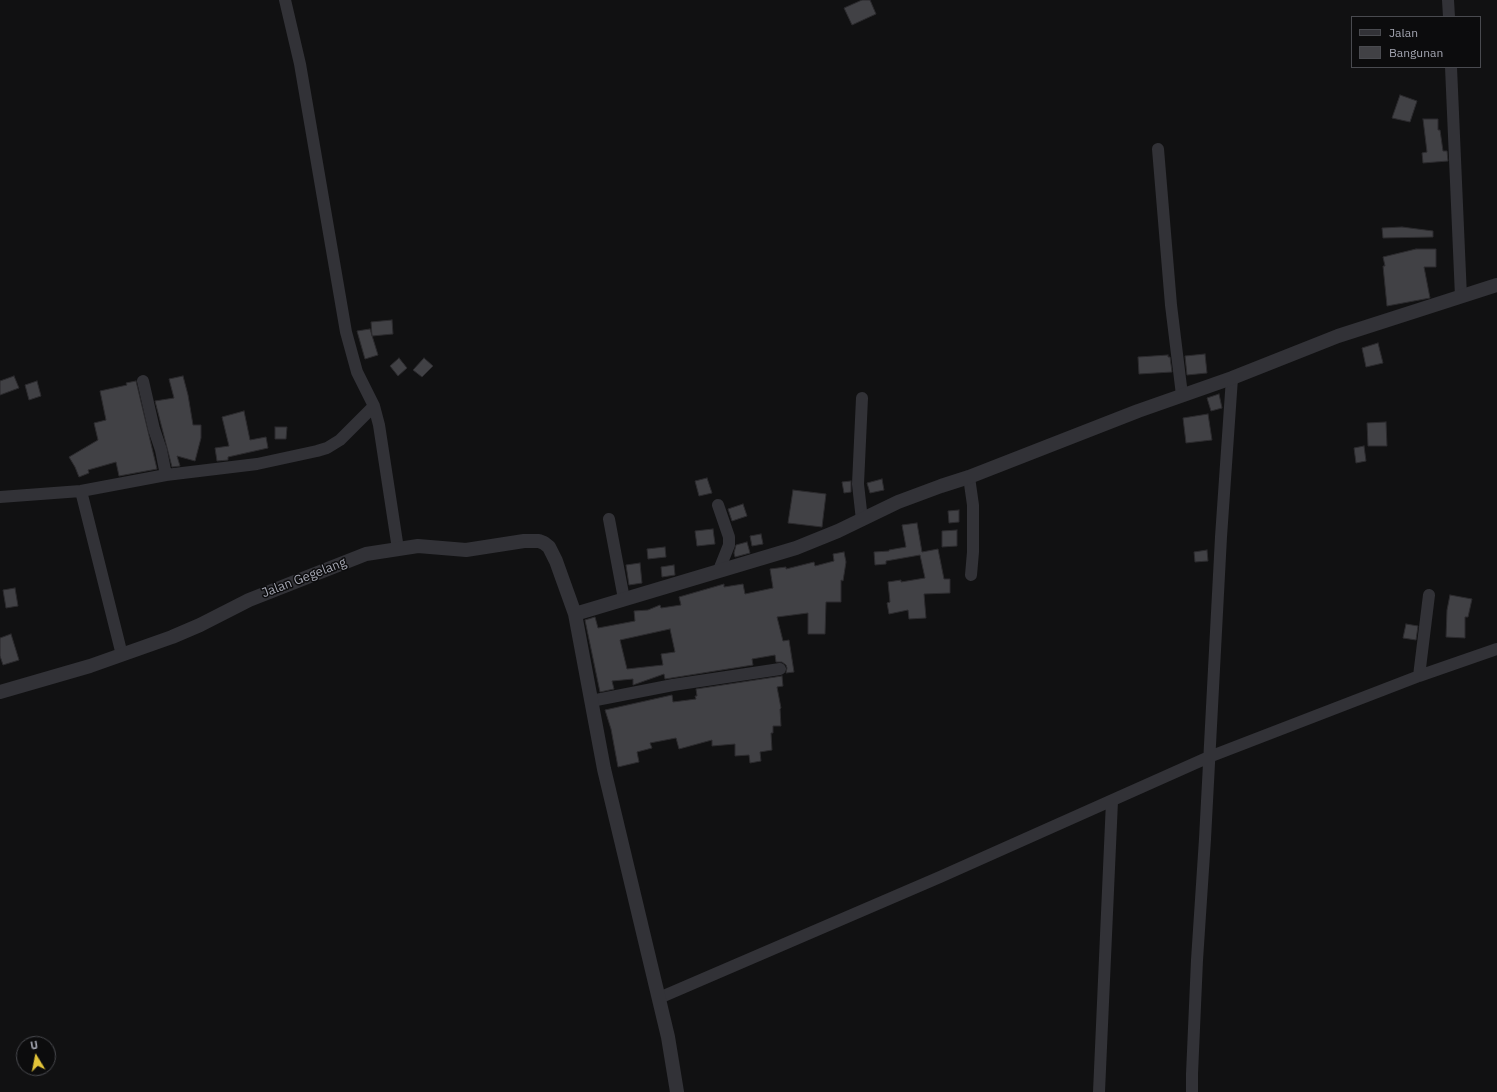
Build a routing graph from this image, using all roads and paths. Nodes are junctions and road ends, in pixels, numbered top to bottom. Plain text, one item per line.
1 (285, 0) edge
2 (1448, 0) edge
3 (1449, 16) edge
4 (1451, 68) edge
5 (1158, 149) dead end
6 (1497, 285) edge
7 (1461, 297) junction
8 (1232, 378) junction
9 (143, 381) dead end
10 (1182, 395) junction
11 (862, 398) dead end
12 (374, 406) junction
13 (166, 474) junction
14 (969, 477) junction
15 (81, 491) junction
16 (0, 498) edge
17 (718, 505) dead end
18 (609, 519) dead end
19 (862, 520) junction
20 (398, 549) junction
21 (720, 570) junction
22 (971, 575) dead end
23 (1429, 595) dead end
24 (624, 598) junction
25 (574, 614) junction
26 (1497, 649) edge
27 (122, 655) junction
28 (780, 669) dead end
29 (1419, 676) junction
30 (0, 690) edge
31 (591, 701) junction
32 (1209, 757) junction
33 (1112, 801) junction
34 (659, 998) junction
35 (677, 1092) edge
36 (1099, 1092) edge
37 (1192, 1092) edge

1 - 12 street
2 - 3 street
4 - 7 street
5 - 10 street
6 - 7 street
7 - 8 street
8 - 10 street
8 - 32 street
9 - 13 street
10 - 14 street
11 - 19 street
12 - 13 street
12 - 20 street
13 - 15 street
14 - 19 street
14 - 22 street
15 - 16 street
15 - 27 street
17 - 21 street
18 - 24 street
19 - 21 street
20 - 25 street, Jalan Gegelang
20 - 27 street, Jalan Gegelang
21 - 24 street
23 - 29 street
24 - 25 street
25 - 31 street, Jalan Gegelang
26 - 29 street
27 - 30 street, Jalan Gegelang
28 - 31 street
29 - 32 street
31 - 34 street, Jalan Gegelang
32 - 33 street
32 - 37 street
33 - 34 street
33 - 36 street
34 - 35 street, Jalan Gegelang

